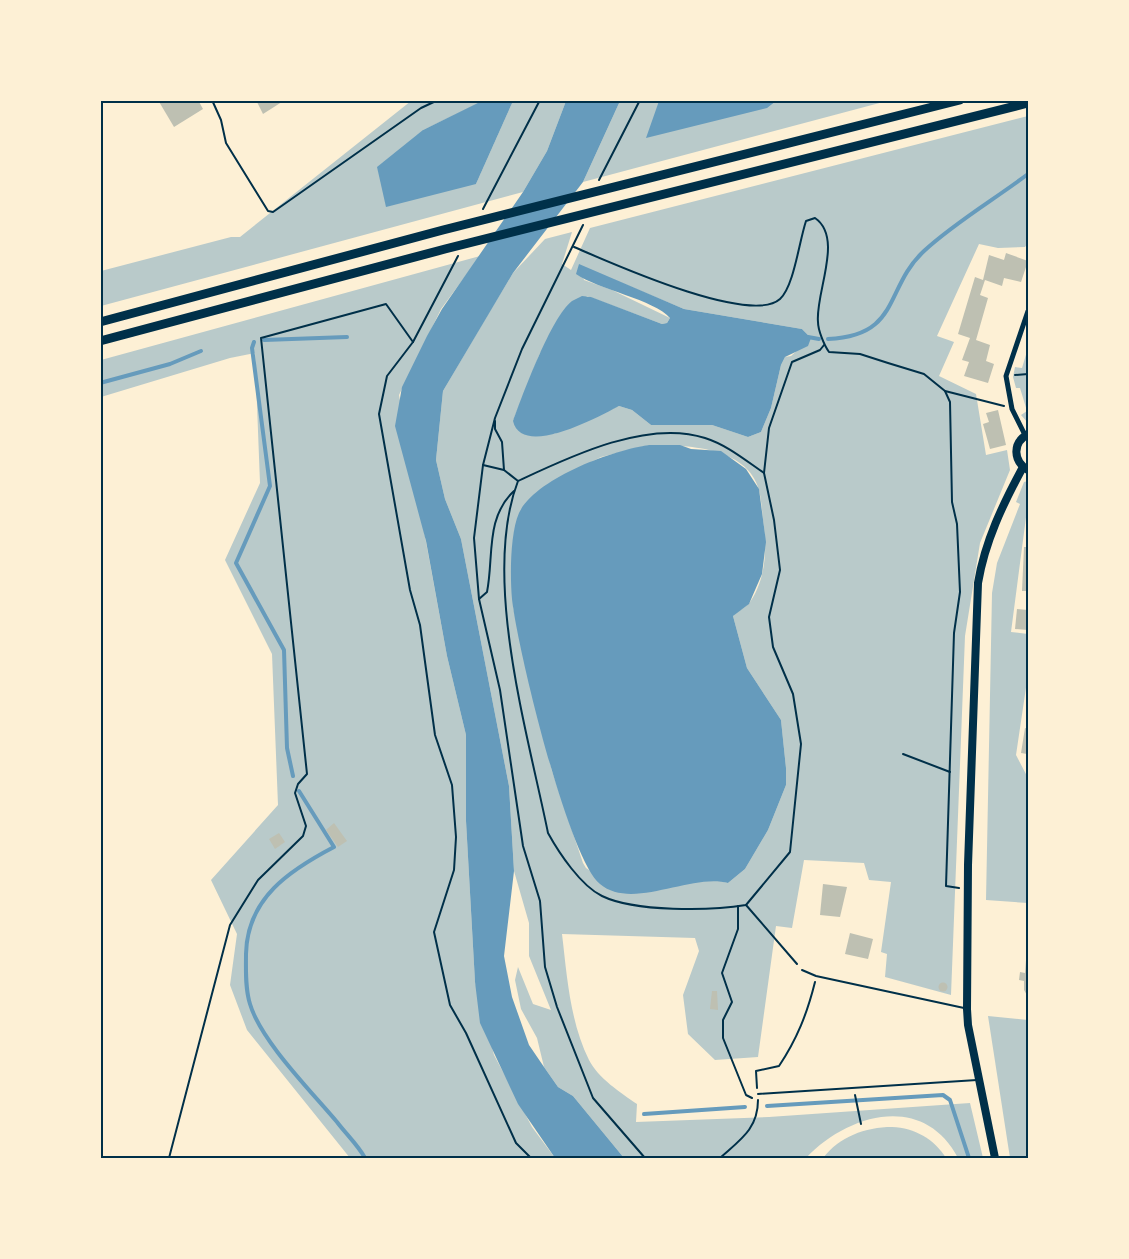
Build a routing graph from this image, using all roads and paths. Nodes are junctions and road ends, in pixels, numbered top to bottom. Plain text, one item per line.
1 (212, 100) edge
2 (438, 100) edge
3 (640, 100) edge
4 (960, 100) edge
5 (1029, 103) edge
6 (598, 183) dead end
7 (584, 223) dead end
8 (574, 247) junction
9 (1029, 311) edge
10 (100, 322) edge
11 (100, 341) edge
12 (824, 345) junction
13 (1029, 374) edge
14 (1006, 376) junction
15 (945, 391) junction
16 (1012, 409) junction
17 (495, 418) junction
18 (1027, 435) edge
19 (483, 465) junction
20 (1026, 469) edge
21 (504, 470) junction
22 (764, 473) junction
23 (518, 481) junction
24 (514, 491) junction
25 (479, 598) junction
26 (903, 754) dead end
27 (950, 772) junction
28 (968, 889) junction
29 (746, 905) junction
30 (738, 906) junction
31 (802, 970) joint
32 (816, 976) junction
33 (967, 1009) junction
34 (979, 1079) junction
35 (758, 1094) junction
36 (855, 1098) dead end
37 (758, 1101) junction
38 (861, 1124) dead end
39 (169, 1158) edge
40 (531, 1158) edge
41 (645, 1158) edge
42 (720, 1158) edge
43 (995, 1158) edge

1 - 2 path
3 - 6 path
4 - 10 highway
5 - 11 highway
7 - 8 path
8 - 12 path
8 - 17 path
9 - 14 street
12 - 15 path
12 - 22 path
13 - 14 path
14 - 16 street
15 - 16 path
15 - 27 path
16 - 18 street
17 - 19 path
17 - 21 path
18 - 20 main road
19 - 21 path
19 - 25 path
20 - 28 main road
21 - 23 path
22 - 23 path
22 - 29 path
23 - 24 path
24 - 25 path
24 - 30 path
25 - 41 path
26 - 27 path
27 - 28 path
28 - 33 main road
29 - 30 path
29 - 31 path
30 - 37 path
31 - 32 lane
32 - 33 lane
32 - 35 path
33 - 34 main road
34 - 35 lane
34 - 43 main road
35 - 37 path
36 - 38 path
37 - 42 path
39 - 40 path

